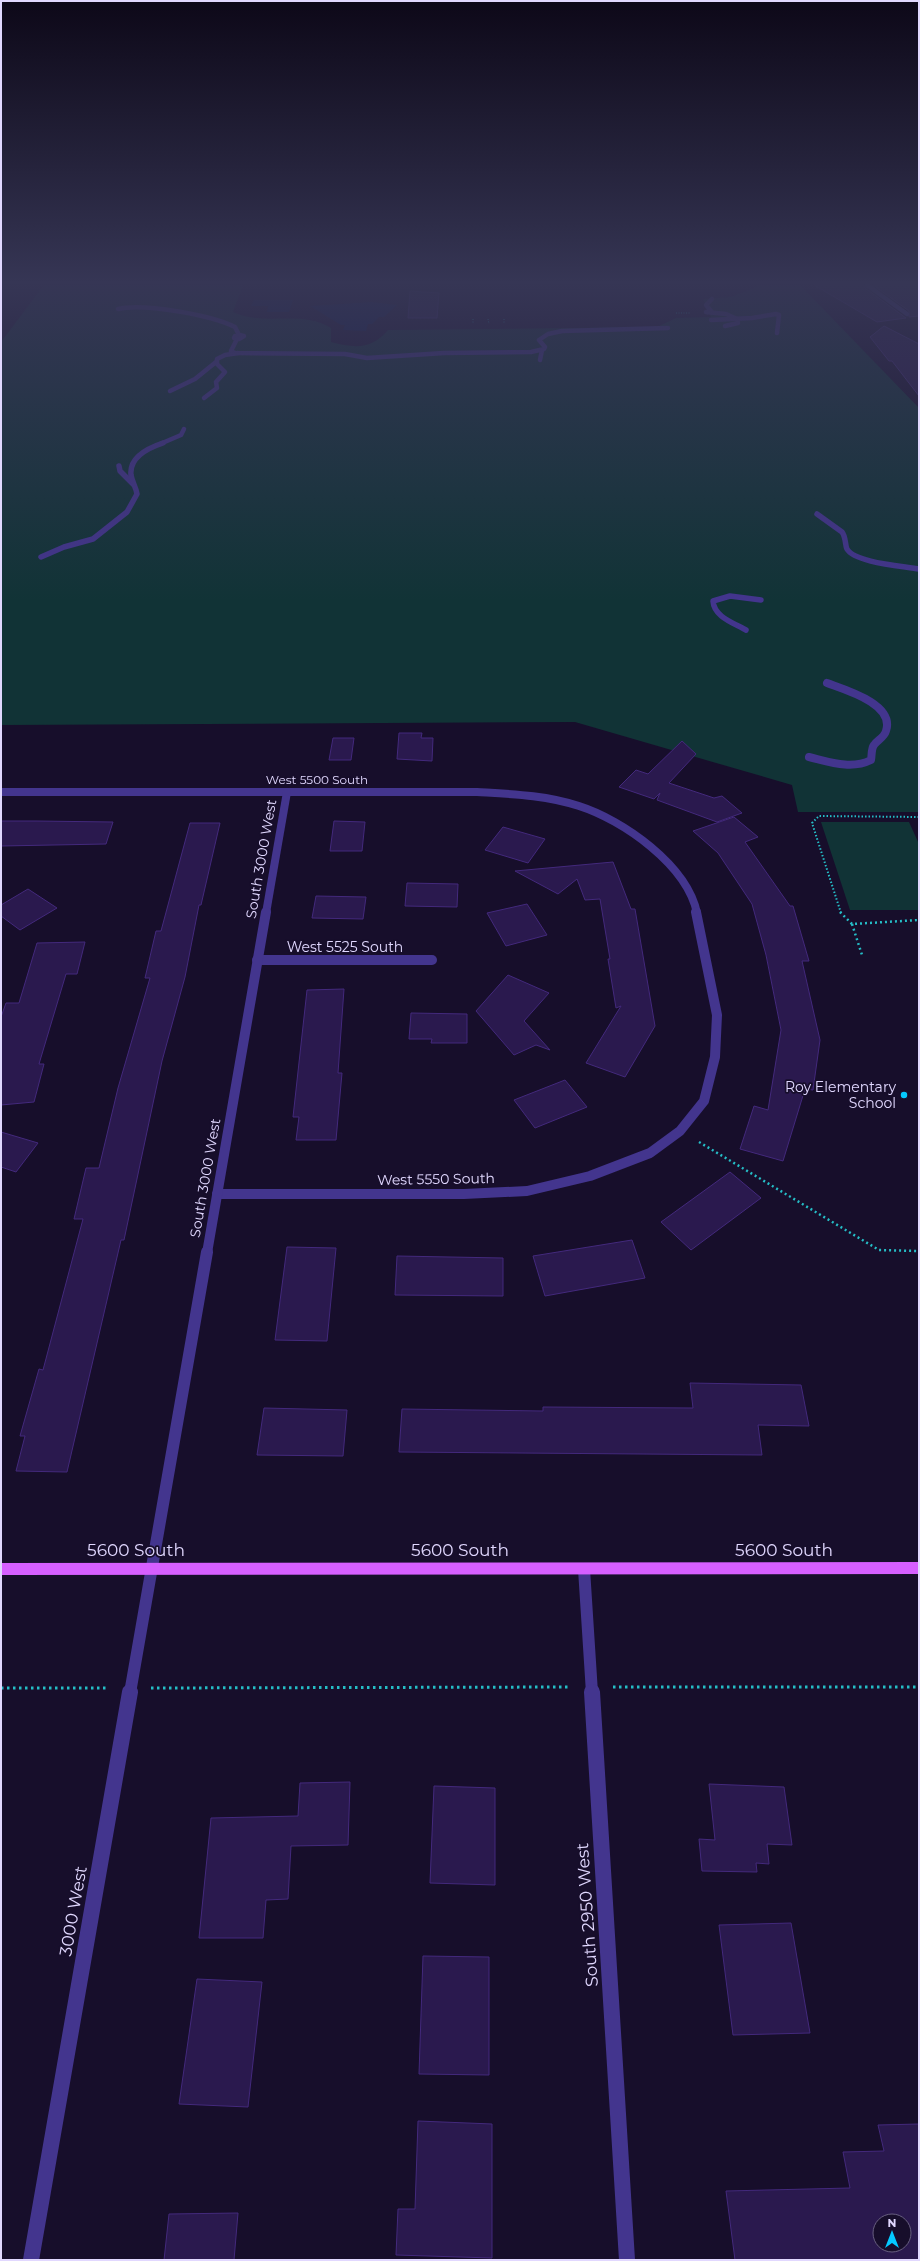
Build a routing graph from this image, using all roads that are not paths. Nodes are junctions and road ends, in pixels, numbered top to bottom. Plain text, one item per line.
1 (214, 391) edge
2 (204, 398) dead end
3 (184, 429) dead end
4 (132, 470) junction
5 (133, 484) junction
6 (817, 514) dead end
7 (41, 557) dead end
8 (919, 569) edge
9 (761, 600) dead end
10 (746, 630) dead end
11 (827, 683) dead end
12 (809, 757) dead end
13 (1, 792) edge
14 (287, 792) junction
15 (257, 960) junction
16 (432, 960) dead end
17 (650, 1153) joint
18 (217, 1194) junction
19 (919, 1568) edge
20 (1, 1569) edge
21 (151, 1569) junction
22 (584, 1569) junction
23 (31, 2260) edge
24 (627, 2260) edge

1 - 2 street
3 - 4 street
4 - 5 street
4 - 5 street
5 - 7 street
6 - 8 street
9 - 10 street
11 - 12 street
13 - 14 street, West 5500 South
14 - 15 street, South 3000 West
14 - 17 street, West 5500 South
15 - 16 street, West 5525 South
15 - 18 street, South 3000 West
17 - 18 street, West 5550 South
18 - 21 street, South 3000 West
19 - 22 main road, 5600 South
20 - 21 main road, 5600 South
21 - 22 main road, 5600 South
21 - 23 street, 3000 West
22 - 24 street, South 2950 West

